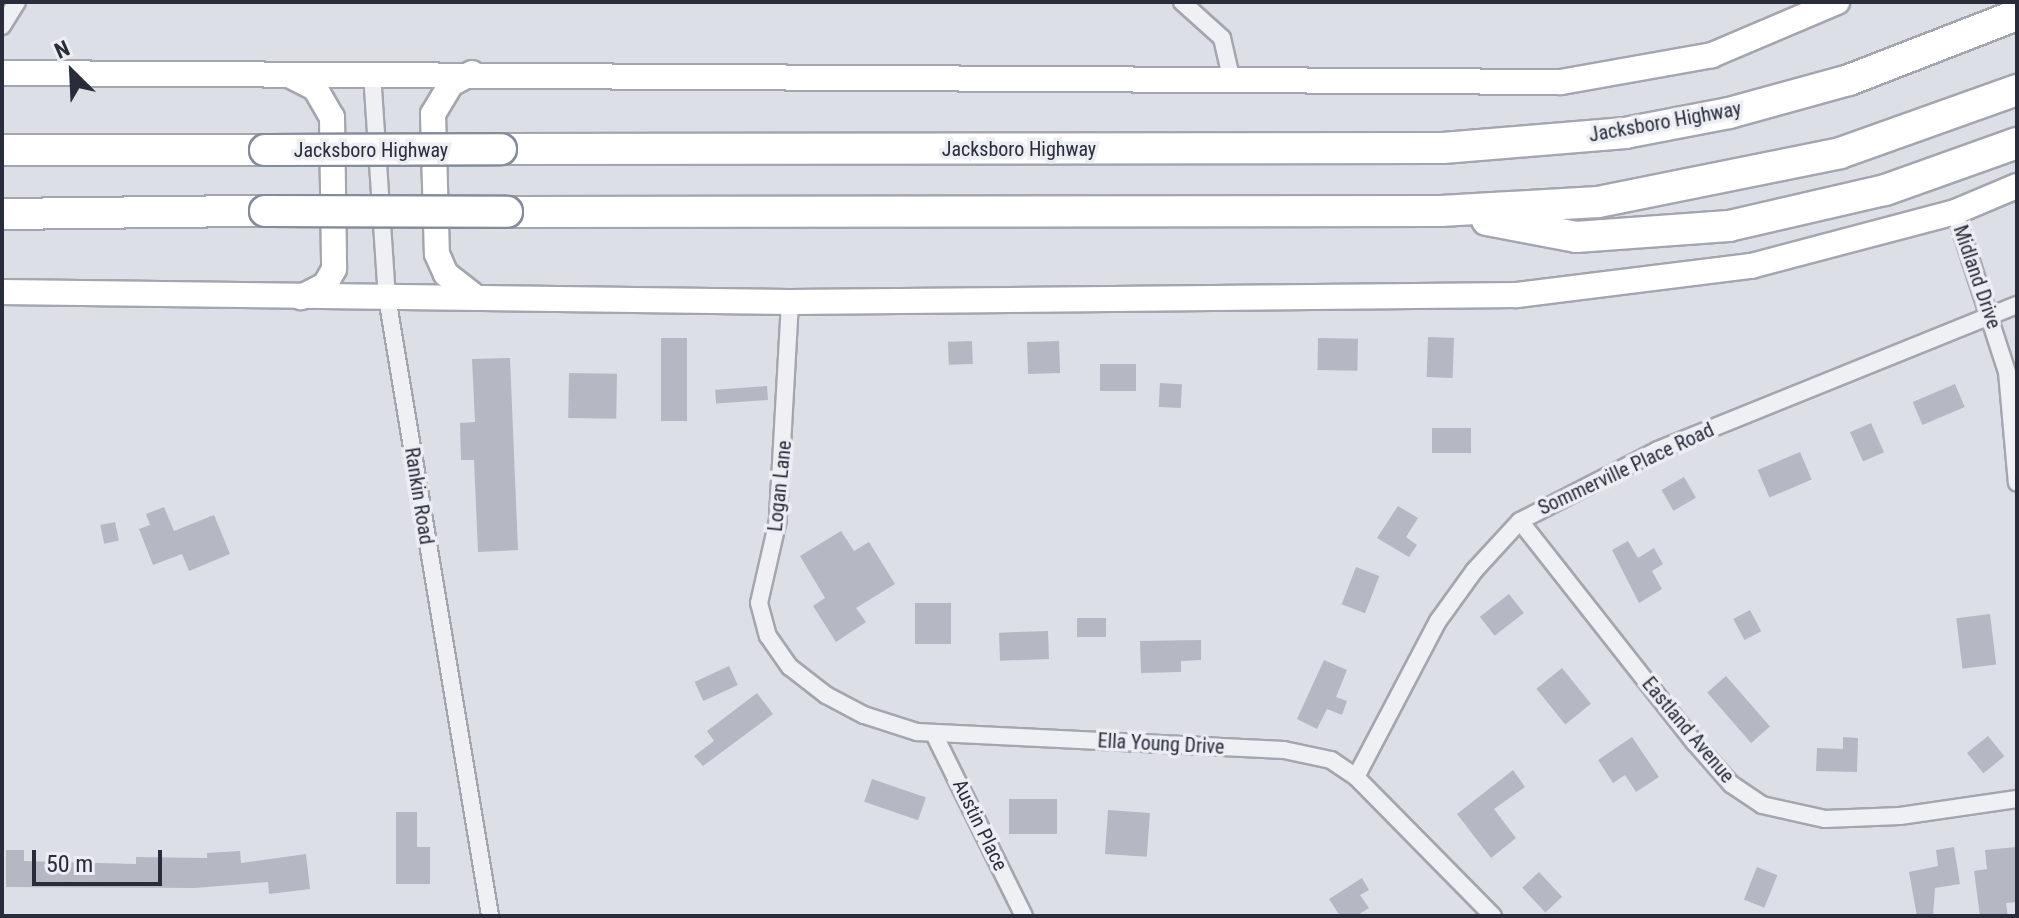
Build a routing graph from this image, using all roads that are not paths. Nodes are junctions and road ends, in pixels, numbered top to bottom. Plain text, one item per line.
1 (17, 2) edge
2 (1182, 2) edge
3 (1837, 2) edge
4 (2017, 15) edge
5 (2, 26) edge
6 (2, 73) edge
7 (372, 73) junction
8 (472, 73) junction
9 (290, 76) junction
10 (1231, 77) junction
11 (2017, 90) edge
12 (2017, 143) edge
13 (2, 150) edge
14 (2017, 186) edge
15 (1441, 211) junction
16 (1955, 212) junction
17 (2, 214) edge
18 (2, 292) edge
19 (387, 297) junction
20 (299, 298) junction
21 (477, 298) junction
22 (790, 302) junction
23 (2017, 305) edge
24 (1991, 316) junction
25 (2017, 483) edge
26 (1520, 521) junction
27 (785, 661) joint
28 (934, 734) junction
29 (1356, 777) junction
30 (2017, 799) edge
31 (490, 916) edge
32 (1024, 916) edge
33 (1493, 916) edge

1 - 5 street
2 - 10 street
3 - 10 main road
4 - 13 highway, Jacksboro Highway, bridge
6 - 9 main road
7 - 8 main road
7 - 9 main road
7 - 19 street, Rankin Road
8 - 10 main road
8 - 21 main road
9 - 20 main road
11 - 15 highway
12 - 15 highway
14 - 16 main road
15 - 17 highway, bridge
16 - 22 main road
16 - 24 street, Midland Drive
18 - 20 main road
19 - 20 main road
19 - 21 main road
19 - 31 street, Rankin Road
21 - 22 main road
22 - 27 street, Logan Lane
23 - 24 street, Sommerville Place Road
24 - 25 street, Midland Drive
24 - 26 street, Sommerville Place Road
26 - 29 street, Sommerville Place Road
26 - 30 street, Eastland Avenue
27 - 28 street, Ella Young Drive
28 - 29 street, Ella Young Drive
28 - 32 street, Austin Place
29 - 33 street, Ella Young Drive

